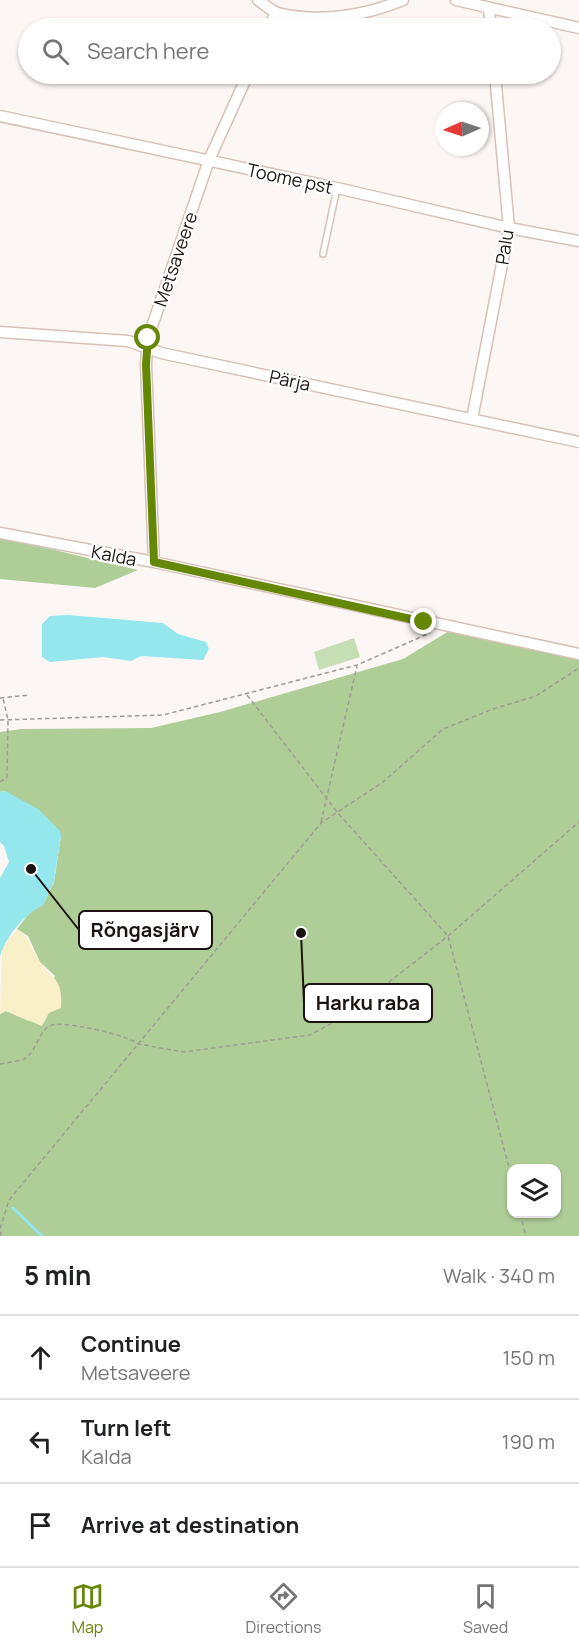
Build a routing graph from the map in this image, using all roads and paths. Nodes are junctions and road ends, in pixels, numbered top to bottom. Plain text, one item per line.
1 (258, 0) edge
2 (456, 0) edge
3 (398, 1) edge
4 (489, 10) junction
5 (276, 12) junction
6 (273, 18) edge
7 (490, 18) edge
8 (529, 18) edge
9 (561, 24) edge
10 (579, 28) edge
11 (243, 84) edge
12 (496, 84) edge
13 (0, 116) edge
14 (209, 160) junction
15 (337, 188) junction
16 (509, 228) junction
17 (579, 241) edge
18 (323, 254) dead end
19 (0, 332) edge
20 (147, 347) junction
21 (472, 419) junction
22 (579, 442) edge
23 (0, 533) edge
24 (154, 562) junction
25 (444, 626) junction
26 (579, 654) edge
27 (357, 665) junction
28 (579, 668) edge
29 (29, 695) dead end
30 (247, 695) junction
31 (2, 698) edge
32 (0, 720) edge
33 (8, 720) junction
34 (0, 782) edge
35 (328, 800) junction
36 (337, 812) junction
37 (579, 822) edge
38 (321, 823) junction
39 (448, 936) junction
40 (138, 1044) junction
41 (0, 1064) edge
42 (508, 1164) edge
43 (521, 1218) edge
44 (1, 1236) edge
45 (526, 1236) edge

1 - 5 street
2 - 4 street
3 - 5 street
4 - 7 street
4 - 8 street
5 - 6 street
9 - 10 street
11 - 14 street, Metsaveere
12 - 16 street, Palu
13 - 14 street, Toome pst
14 - 15 street, Toome pst
14 - 20 street, Metsaveere
15 - 16 street, Toome pst
15 - 18 lane
16 - 17 street, Toome pst
16 - 21 street, Palu
19 - 20 street, Pärja
20 - 21 street, Pärja
20 - 24 street, Metsaveere
21 - 22 street, Pärja
23 - 24 street, Kalda
24 - 25 street, Kalda
25 - 26 street, Kalda
25 - 27 path
27 - 30 path
27 - 35 path
28 - 36 path
29 - 31 path
30 - 33 path
30 - 35 path
31 - 33 path
32 - 33 path
33 - 34 path
35 - 36 path
35 - 38 path
36 - 38 path
36 - 39 path
37 - 39 path
38 - 40 path
39 - 40 path
39 - 42 path
40 - 41 path
40 - 44 path
43 - 45 path

